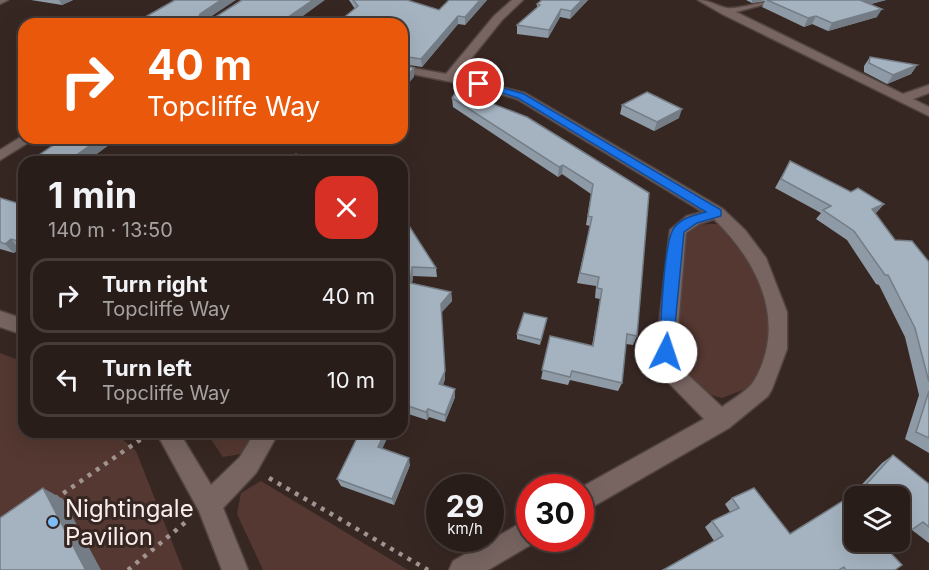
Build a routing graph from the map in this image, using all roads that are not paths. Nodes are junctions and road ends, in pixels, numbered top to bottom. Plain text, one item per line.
1 (518, 0) edge
2 (703, 0) edge
3 (776, 0) edge
4 (725, 12) junction
5 (408, 70) edge
6 (449, 78) junction
7 (929, 89) edge
8 (902, 99) junction
9 (929, 112) edge
10 (19, 144) edge
11 (0, 156) edge
12 (717, 213) junction
13 (0, 319) edge
14 (18, 325) edge
15 (721, 421) junction
16 (170, 438) edge
17 (264, 438) edge
18 (594, 494) edge
19 (209, 504) junction
20 (516, 539) edge
21 (235, 570) edge
22 (462, 570) edge

1 - 6 street
2 - 4 street
3 - 4 street
4 - 8 street
5 - 6 street
6 - 12 street
7 - 8 street
8 - 9 street
10 - 11 street
12 - 15 street
12 - 15 street
13 - 14 street
15 - 18 street
16 - 19 street
17 - 19 street
19 - 21 street
20 - 22 street

